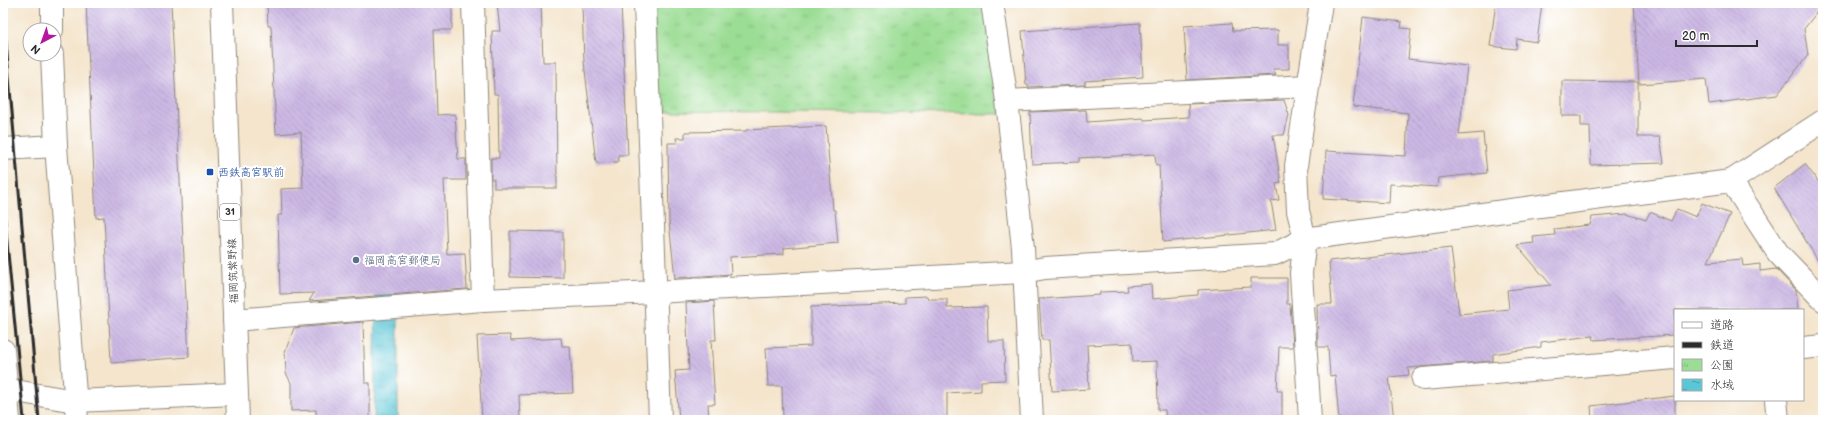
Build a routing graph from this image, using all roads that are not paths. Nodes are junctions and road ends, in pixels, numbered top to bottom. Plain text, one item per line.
1 (52, 3) edge
2 (222, 3) edge
3 (473, 3) edge
4 (644, 3) edge
5 (992, 3) edge
6 (1320, 3) edge
7 (52, 22) edge
8 (52, 62) edge
9 (1308, 86) junction
10 (1007, 101) junction
11 (1823, 121) edge
12 (56, 146) junction
13 (3, 150) edge
14 (1731, 181) junction
15 (1305, 239) junction
16 (1024, 272) junction
17 (655, 292) junction
18 (483, 300) junction
19 (1823, 300) edge
20 (234, 320) junction
21 (1823, 346) edge
22 (1804, 348) edge
23 (3, 350) edge
24 (1674, 358) edge
25 (1423, 379) dead end
26 (5, 389) edge
27 (236, 394) junction
28 (1776, 401) edge
29 (76, 410) edge
30 (9, 420) edge
31 (238, 420) edge
32 (660, 420) edge
33 (1032, 420) edge
34 (1310, 420) edge
35 (1778, 420) edge

1 - 7 street
2 - 20 street, 福岡筑紫野線 / 31
3 - 18 street
4 - 17 street
5 - 10 street
6 - 9 street
8 - 12 street
9 - 10 street
9 - 15 street
10 - 16 street
11 - 14 street
12 - 13 street
12 - 29 street
14 - 15 street
14 - 19 street
15 - 16 street
15 - 34 street
16 - 17 street
16 - 33 street
17 - 18 street
17 - 32 street
18 - 20 street
20 - 27 street, 福岡筑紫野線 / 31
21 - 22 street
23 - 26 street
24 - 25 street
26 - 29 street
26 - 30 street
27 - 29 street
27 - 31 street, 福岡筑紫野線 / 31
28 - 35 street

